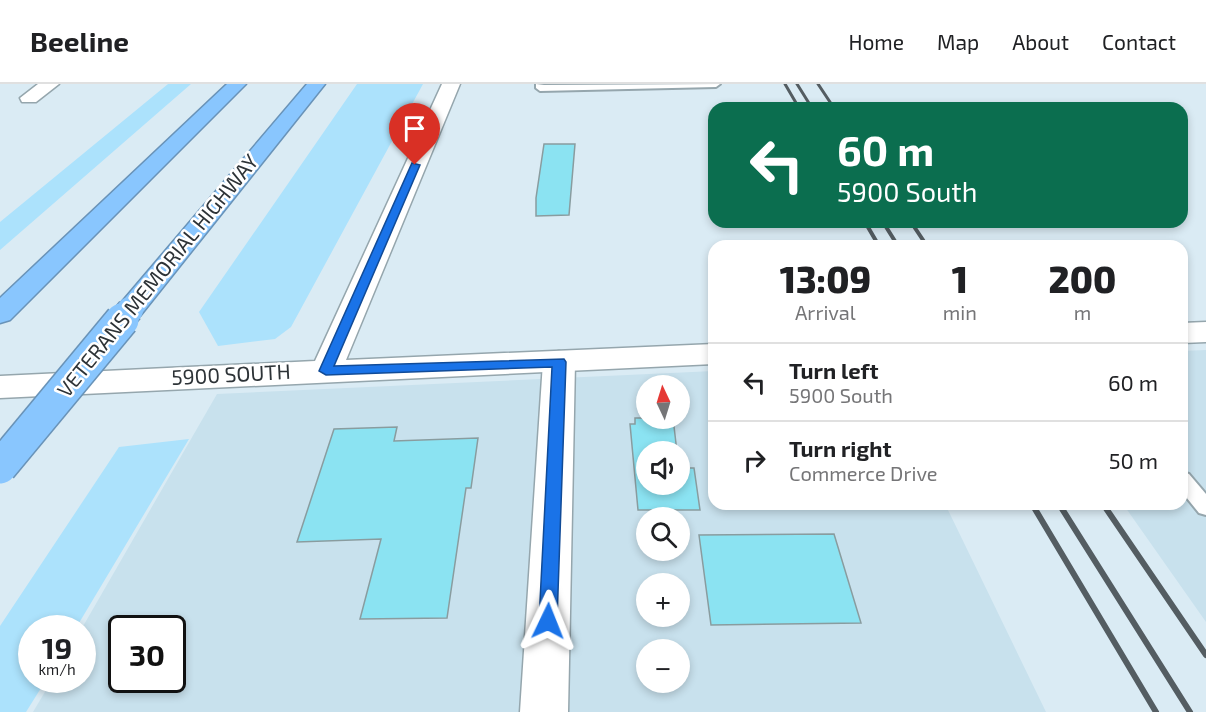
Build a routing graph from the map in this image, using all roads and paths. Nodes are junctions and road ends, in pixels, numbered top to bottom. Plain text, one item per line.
1 (50, 84) edge
2 (237, 84) edge
3 (316, 84) edge
4 (451, 84) edge
5 (540, 84) edge
6 (716, 84) edge
7 (29, 98) dead end
8 (0, 314) edge
9 (1206, 332) edge
10 (1188, 333) edge
11 (708, 354) edge
12 (559, 362) junction
13 (326, 371) junction
14 (0, 387) edge
15 (0, 468) edge
16 (1188, 486) edge
17 (1206, 507) edge
18 (544, 712) edge

1 - 7 street
2 - 8 highway
3 - 15 highway, VETERANS MEMORIAL HIGHWAY, bridge
4 - 13 street
5 - 6 lane
9 - 10 street
11 - 12 street, 5900 SOUTH
12 - 13 street, 5900 SOUTH
12 - 18 street
13 - 14 street, 5900 SOUTH
16 - 17 lane

